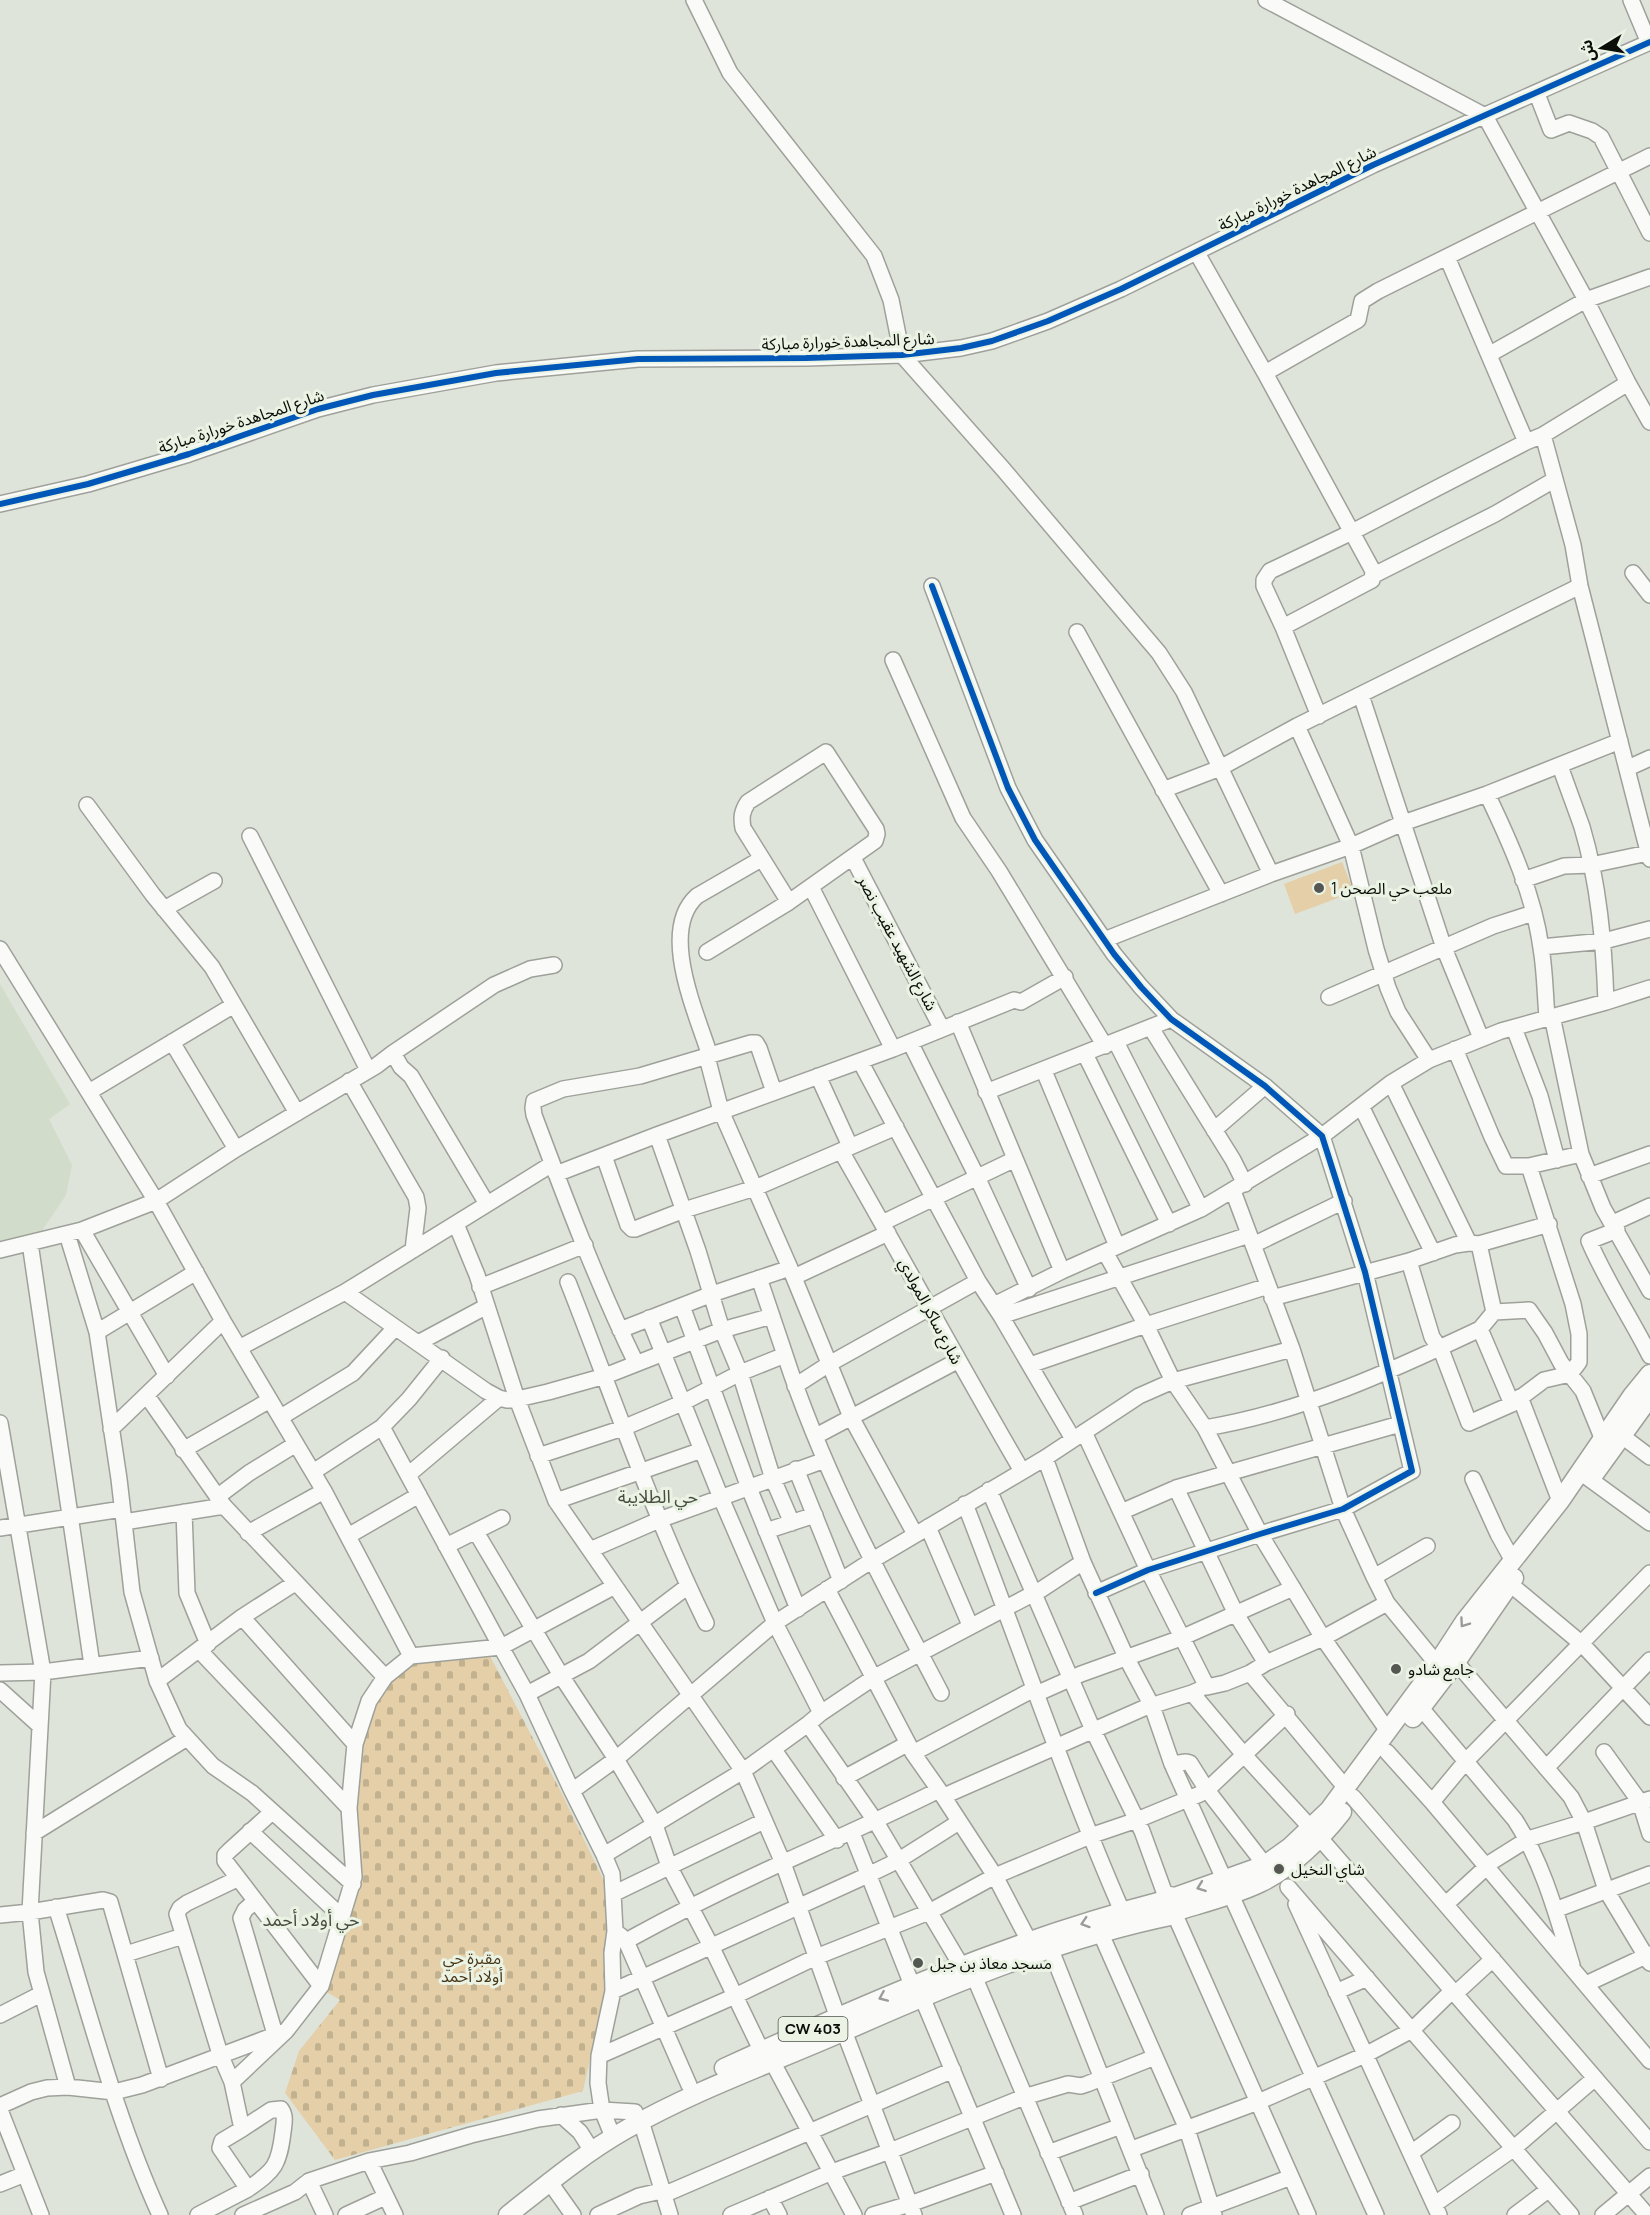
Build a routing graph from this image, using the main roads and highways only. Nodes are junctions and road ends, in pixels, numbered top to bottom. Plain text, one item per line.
1 (1650, 1374) edge
2 (1650, 1397) edge
3 (1585, 1476) junction
4 (1349, 1792) junction
5 (1171, 1906) junction
6 (968, 1972) junction
7 (767, 2056) junction
8 (638, 2116) junction
9 (589, 2147) junction
10 (493, 2215) edge
11 (507, 2215) edge

1 - 3 main road, CW 403
2 - 3 main road, CW 403
3 - 4 main road, CW 403
3 -> 4 main road, CW 403
4 - 5 main road, CW 403
5 - 6 main road, CW 403
5 -> 6 main road, CW 403
6 - 7 main road, CW 403
7 - 8 main road, CW 403
7 - 8 main road, CW 403
8 - 9 main road, CW 403
9 - 10 main road, CW 403
9 - 11 main road, CW 403

